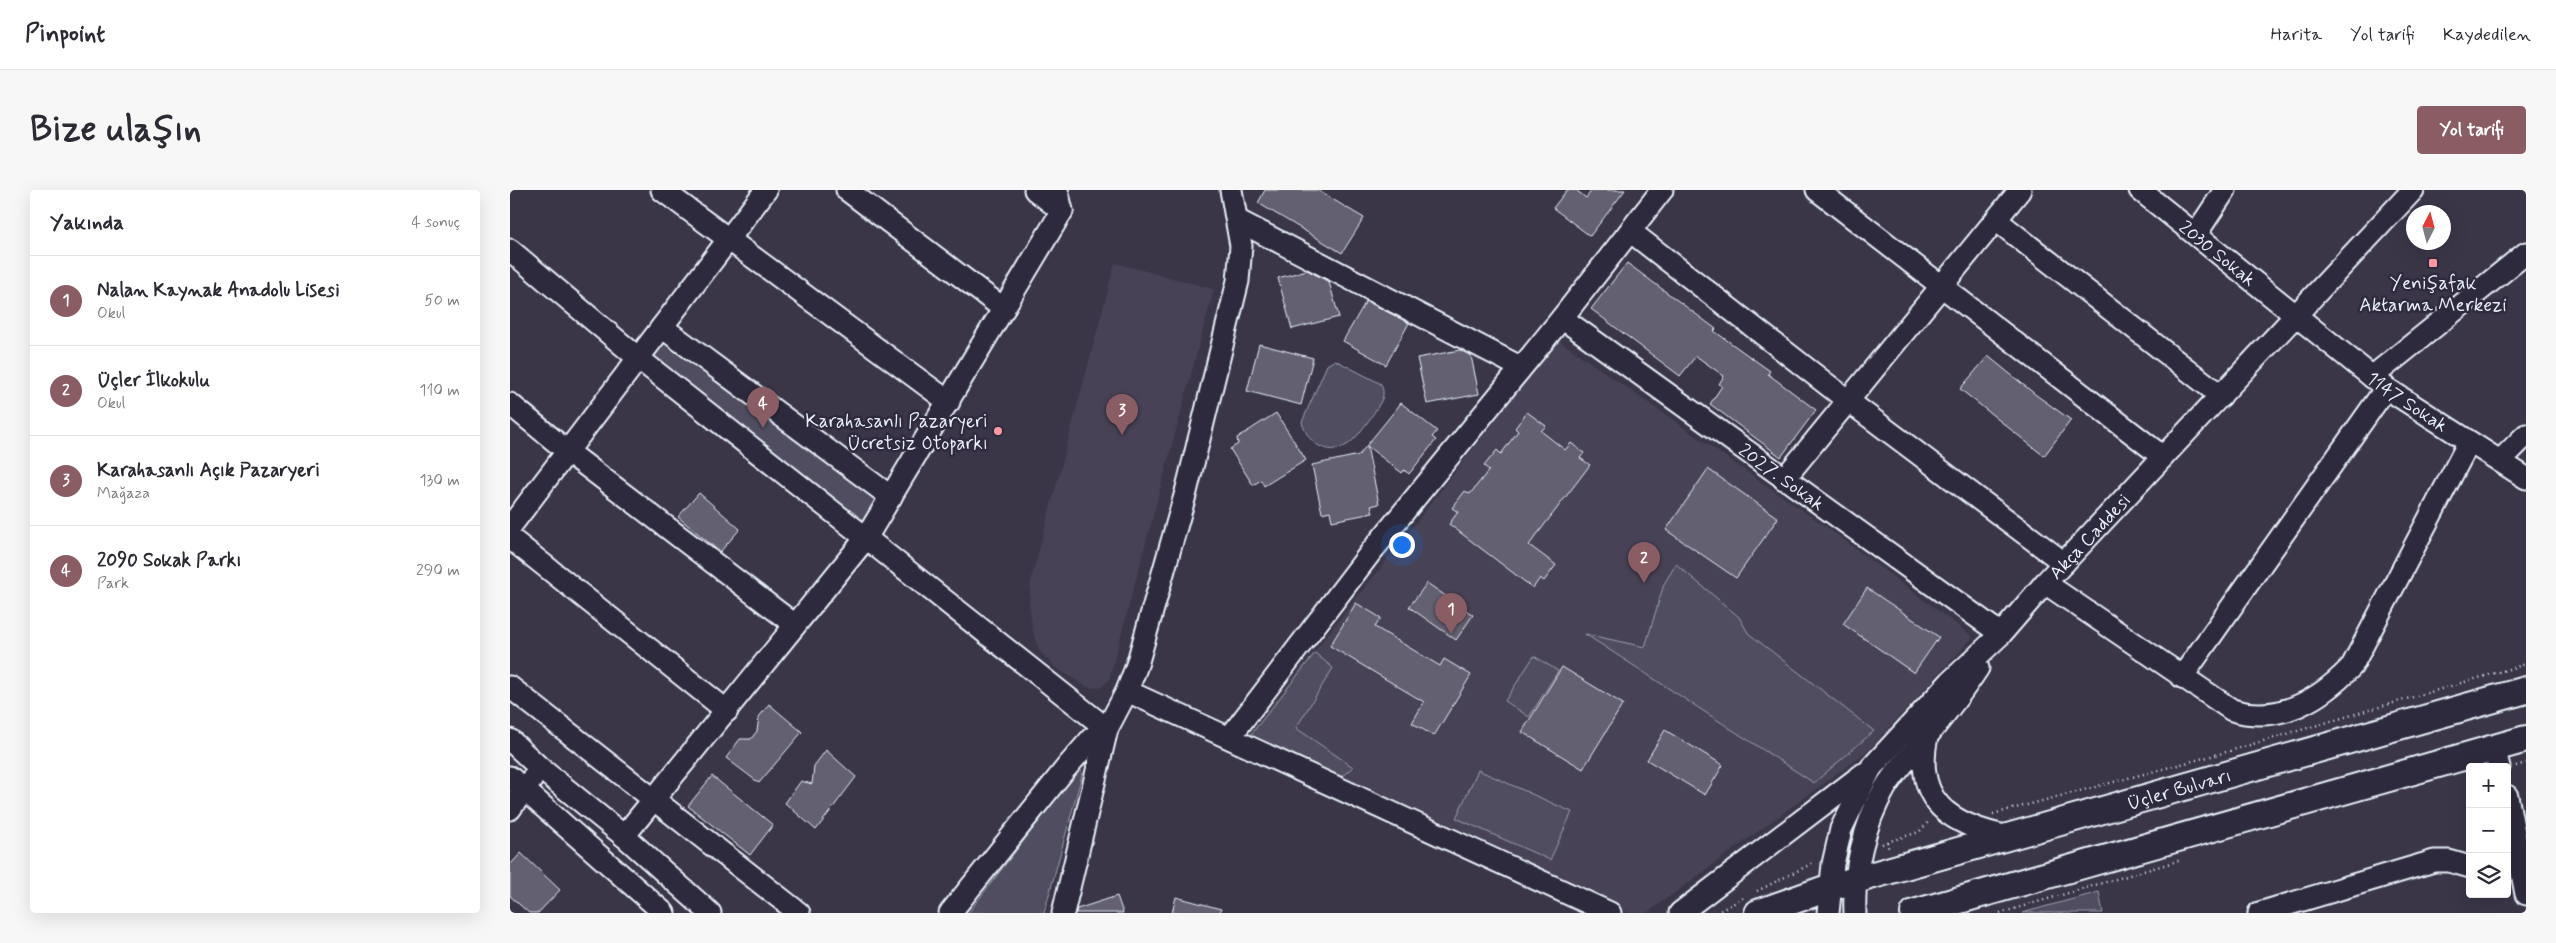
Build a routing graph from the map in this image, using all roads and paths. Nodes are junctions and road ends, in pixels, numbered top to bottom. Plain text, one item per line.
1 (662, 190) edge
2 (766, 190) edge
3 (847, 190) edge
4 (1034, 190) edge
5 (1057, 190) edge
6 (1231, 190) edge
7 (1662, 190) edge
8 (1817, 190) edge
9 (2020, 190) edge
10 (2140, 190) edge
11 (2225, 190) edge
12 (2412, 190) edge
13 (1062, 211) junction
14 (1237, 220) junction
15 (1996, 220) junction
16 (1630, 231) junction
17 (2196, 234) junction
18 (729, 241) junction
19 (510, 250) edge
20 (2526, 253) edge
21 (1942, 286) junction
22 (1004, 309) junction
23 (2295, 317) junction
24 (1562, 318) junction
25 (662, 326) junction
26 (638, 358) junction
27 (1520, 367) junction
28 (2379, 383) junction
29 (2221, 396) junction
30 (1846, 400) junction
31 (949, 402) junction
32 (510, 404) edge
33 (2526, 435) edge
34 (2469, 442) junction
35 (567, 451) junction
36 (2163, 457) junction
37 (2500, 461) junction
38 (2526, 478) edge
39 (1784, 479) junction
40 (891, 497) junction
41 (510, 527) edge
42 (510, 538) edge
43 (866, 538) junction
44 (2064, 563) junction
45 (2045, 583) junction
46 (795, 625) junction
47 (2001, 634) junction
48 (2526, 664) edge
49 (2182, 677) junction
50 (510, 687) edge
51 (2526, 690) edge
52 (1127, 691) junction
53 (727, 711) junction
54 (1108, 729) junction
55 (1928, 736) junction
56 (1230, 737) junction
57 (2526, 739) edge
58 (510, 740) edge
59 (2497, 757) edge
60 (540, 768) junction
61 (1871, 768) junction
62 (517, 784) edge
63 (654, 798) junction
64 (1939, 807) junction
65 (2509, 808) edge
66 (510, 810) edge
67 (1986, 814) dead end
68 (624, 836) junction
69 (2011, 837) junction
70 (1887, 842) dead end
71 (1818, 855) dead end
72 (2466, 866) edge
73 (1857, 880) junction
74 (1831, 887) junction
75 (2511, 890) edge
76 (1988, 892) junction
77 (2526, 894) edge
78 (2526, 899) edge
79 (664, 913) edge
80 (710, 913) edge
81 (800, 913) edge
82 (950, 913) edge
83 (1063, 913) edge
84 (1610, 913) edge
85 (1680, 913) edge
86 (1716, 913) edge
87 (1758, 913) edge
88 (1828, 913) edge
89 (1855, 913) edge
90 (1914, 913) edge
91 (1961, 913) edge
92 (2259, 913) edge

1 - 18 street
2 - 18 street
3 - 22 street
4 - 13 street
5 - 13 street
6 - 14 street
7 - 16 street
8 - 21 street
9 - 15 street
10 - 17 street, 2030 Sokak
11 - 17 street
12 - 23 street, Akça Caddesi
13 - 22 street
14 - 27 street
14 - 52 street
15 - 21 street
15 - 29 street
16 - 24 street
16 - 30 street
17 - 23 street, 2030 Sokak
18 - 25 street
18 - 31 street
19 - 26 street
20 - 28 street
21 - 30 street
21 - 36 street
22 - 31 street
23 - 28 street, 1147 Sokak
23 - 29 street, Akça Caddesi
24 - 27 street
24 - 39 street, 2027. Sokak
25 - 26 street
25 - 40 street
26 - 35 street
26 - 43 street
27 - 56 street
28 - 34 street, 1147 Sokak
28 - 49 street
29 - 36 street, Akça Caddesi
30 - 39 street
30 - 44 street
31 - 40 street
32 - 35 street
33 - 37 street
34 - 37 street, 1147 Sokak
34 - 49 street
35 - 41 street
35 - 46 street
36 - 44 street, Akça Caddesi
37 - 38 street, 1147 Sokak
39 - 47 street, 2027. Sokak
40 - 43 street
42 - 53 street
43 - 46 street
43 - 54 street
44 - 45 street, Akça Caddesi
45 - 47 street, Akça Caddesi
45 - 49 street
46 - 53 street
47 - 55 street
47 - 61 street, Akça Caddesi
48 - 67 path
50 - 63 street
51 - 69 main road, Üçler Bulvarı
52 - 54 street
52 - 56 street
53 - 63 street
54 - 82 street
54 - 83 street
55 - 64 street
55 - 73 street
56 - 84 street
57 - 59 main road
58 - 60 street
59 - 76 main road
60 - 62 street
60 - 68 street
61 - 74 street, Akça Caddesi
61 - 85 street
62 - 66 street
62 - 79 street
63 - 68 street
63 - 81 street
64 - 69 street
64 - 70 path
65 - 77 street
68 - 80 street
69 - 73 main road, Üçler Bulvarı
71 - 86 path
72 - 92 street
73 - 74 main road, Üçler Bulvarı
73 - 89 street
74 - 87 main road, Üçler Bulvarı
74 - 88 street, Akça Caddesi
75 - 78 street
76 - 90 main road
76 - 91 street

